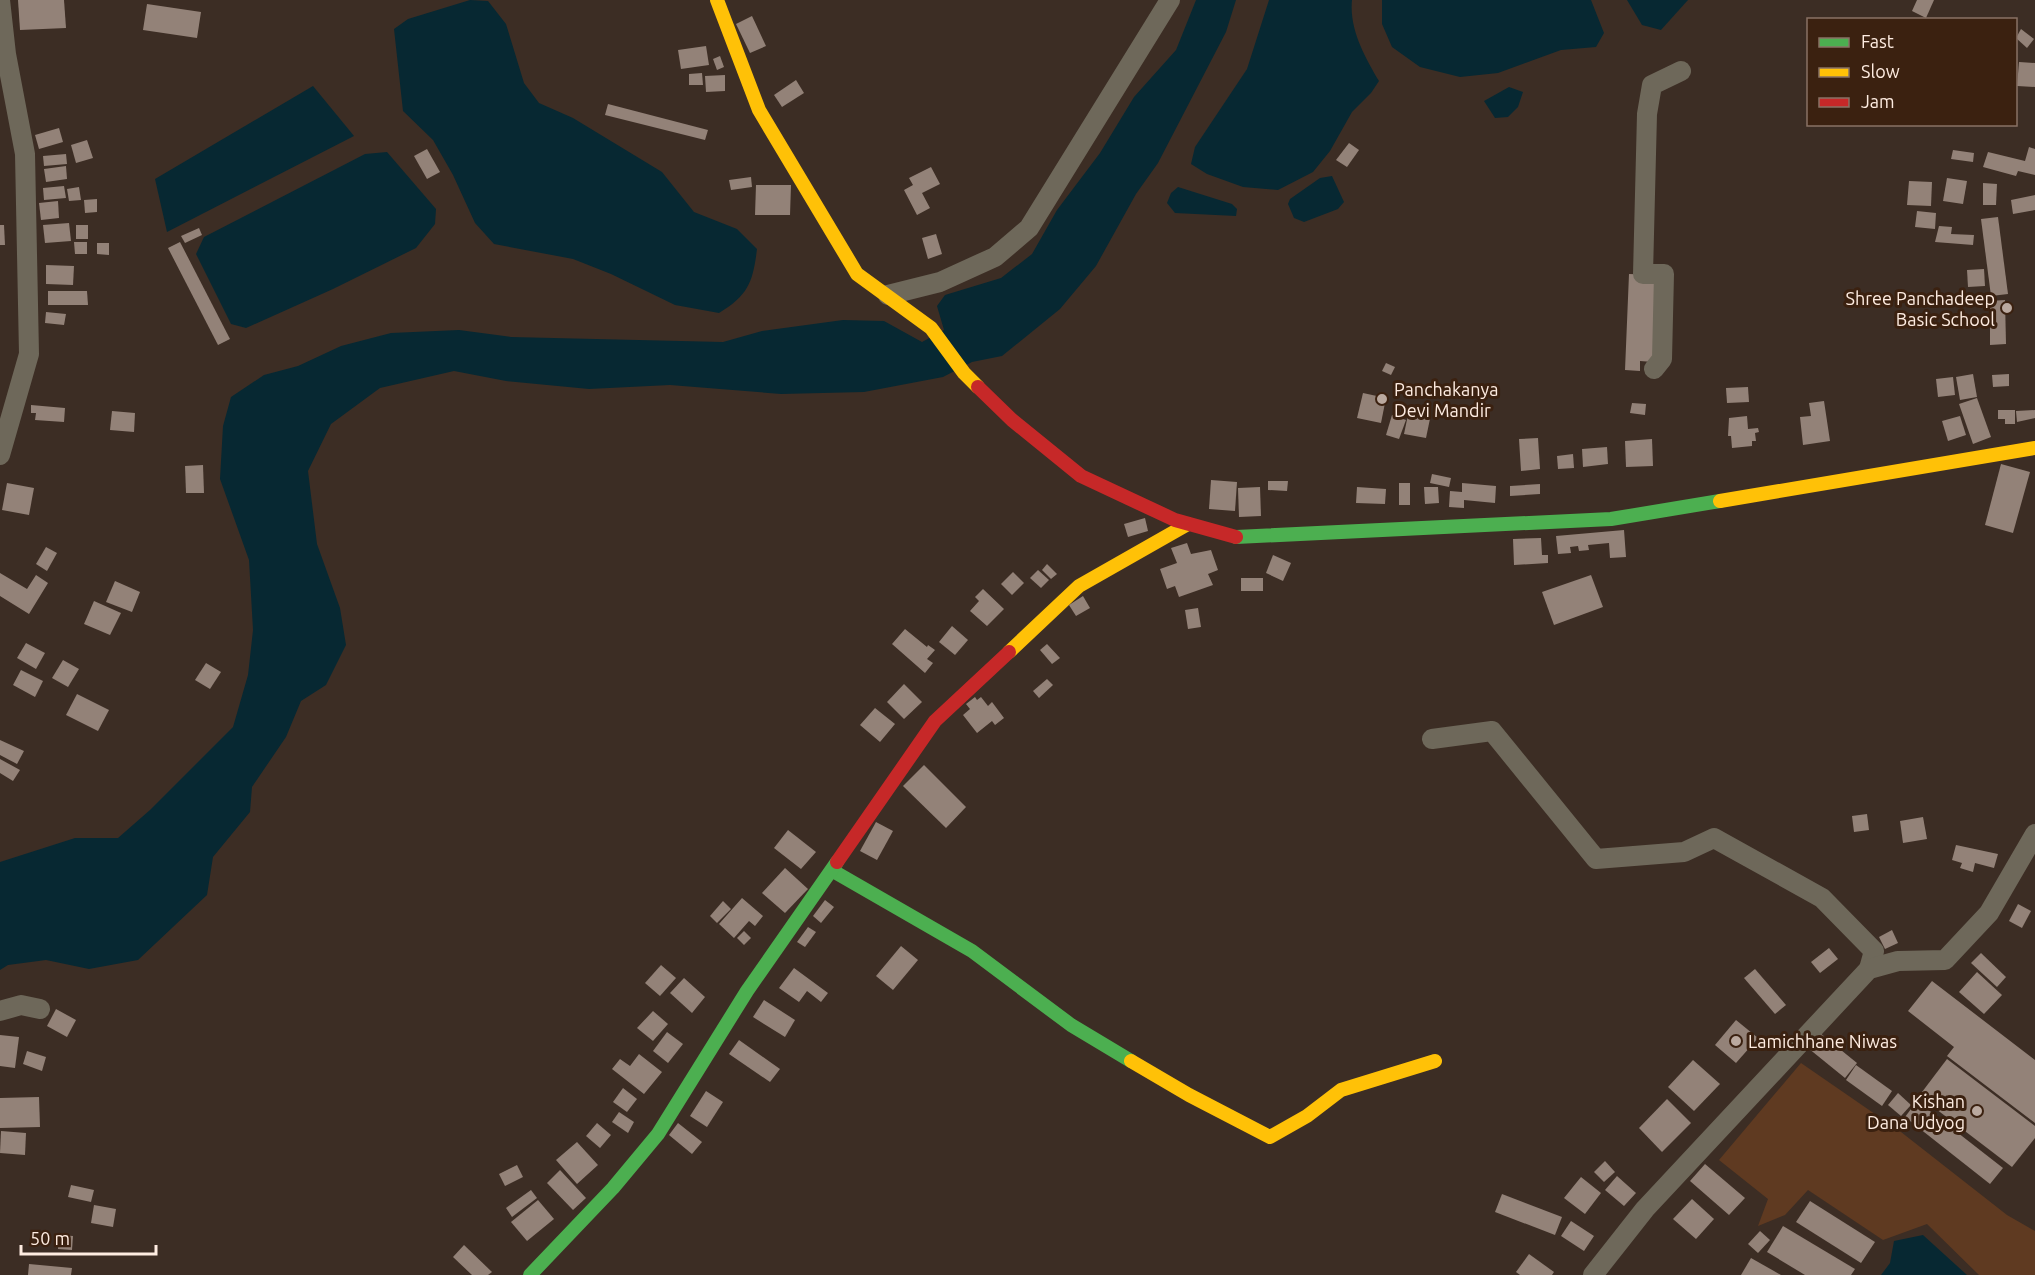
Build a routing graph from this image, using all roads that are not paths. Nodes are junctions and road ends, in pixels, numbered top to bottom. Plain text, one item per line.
1 (0, 0) edge
2 (717, 0) edge
3 (1170, 0) edge
4 (1681, 71) dead end
5 (888, 295) junction
6 (1654, 369) dead end
7 (2035, 448) edge
8 (0, 455) edge
9 (1188, 524) junction
10 (1432, 739) dead end
11 (2035, 834) edge
12 (833, 871) junction
13 (1869, 969) junction
14 (40, 1009) dead end
15 (0, 1011) edge
16 (1435, 1061) dead end
17 (530, 1275) edge
18 (1593, 1275) edge

1 - 8 street
2 - 5 street
3 - 5 street
4 - 6 street
5 - 9 street
7 - 9 street
9 - 12 street
10 - 13 street
11 - 13 street
12 - 16 street
12 - 17 street
13 - 18 street
14 - 15 street

